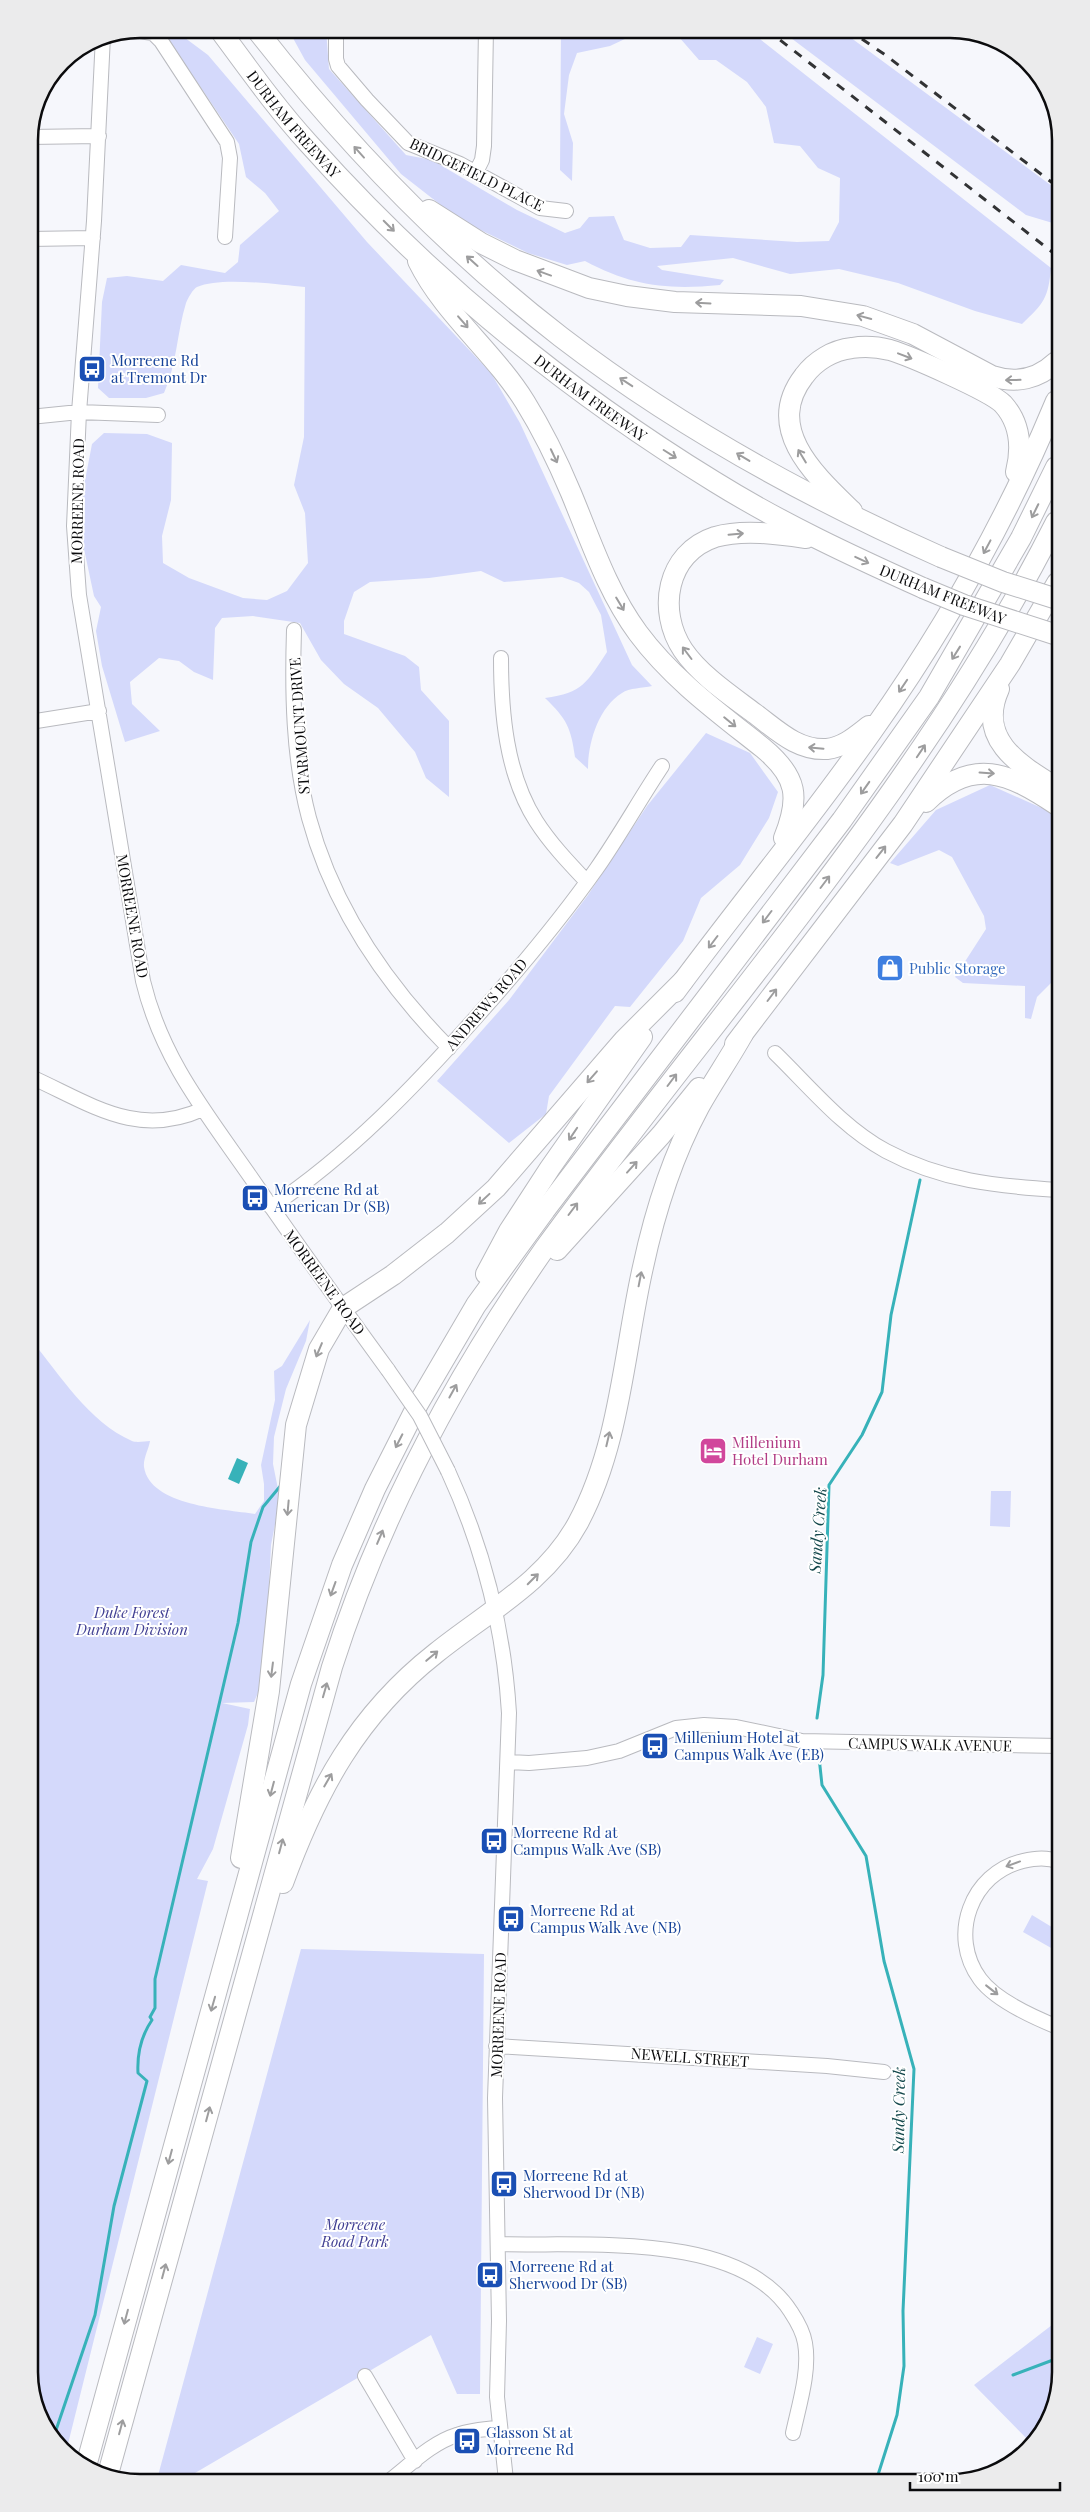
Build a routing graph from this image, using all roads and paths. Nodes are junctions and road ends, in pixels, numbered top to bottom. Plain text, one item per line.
1 (159, 38) edge
2 (226, 38) edge
3 (263, 38) edge
4 (336, 38) edge
5 (486, 38) edge
6 (103, 44) edge
7 (100, 136) junction
8 (38, 137) edge
9 (476, 172) junction
10 (393, 187) junction
11 (566, 211) dead end
12 (225, 237) dead end
13 (93, 238) junction
14 (38, 239) edge
15 (413, 250) junction
16 (1052, 365) edge
17 (1052, 410) edge
18 (79, 412) junction
19 (158, 415) dead end
20 (38, 416) edge
21 (1052, 475) edge
22 (1008, 503) junction
23 (863, 522) junction
24 (1052, 529) edge
25 (817, 539) junction
26 (1052, 590) edge
27 (1052, 597) edge
28 (294, 630) dead end
29 (1052, 633) edge
30 (501, 658) dead end
31 (1010, 664) junction
32 (99, 710) junction
33 (884, 714) junction
34 (38, 721) edge
35 (662, 766) dead end
36 (1052, 785) edge
37 (1052, 802) edge
38 (903, 824) junction
39 (774, 861) junction
40 (587, 882) junction
41 (683, 981) junction
42 (743, 1034) junction
43 (448, 1048) junction
44 (775, 1053) dead end
45 (38, 1080) edge
46 (203, 1109) junction
47 (1052, 1190) edge
48 (270, 1207) junction
49 (505, 1306) junction
50 (343, 1308) junction
51 (466, 1322) junction
52 (495, 1610) junction
53 (1052, 1746) edge
54 (509, 1762) junction
55 (1052, 1860) edge
56 (226, 1957) junction
57 (236, 2011) junction
58 (1052, 2024) edge
59 (496, 2046) junction
60 (884, 2072) dead end
61 (498, 2244) junction
62 (365, 2376) dead end
63 (499, 2428) junction
64 (793, 2433) dead end
65 (87, 2461) edge
66 (415, 2461) junction
67 (109, 2470) edge
68 (398, 2474) edge
69 (505, 2474) edge

1 - 12 street
2 -> 15 highway, DURHAM FREEWAY
10 -> 3 highway, DURHAM FREEWAY
4 - 9 street, BRIDGEFIELD PLACE
5 - 9 street
6 - 7 street, MORREENE ROAD
7 - 8 street
7 - 13 street, MORREENE ROAD
9 - 11 street, BRIDGEFIELD PLACE
16 -> 10 highway
23 -> 10 highway, DURHAM FREEWAY
13 - 14 street
13 - 18 street, MORREENE ROAD
15 -> 25 highway, DURHAM FREEWAY
15 -> 39 highway
17 - 22 highway
18 - 19 street
18 - 20 street
18 - 32 street, MORREENE ROAD
21 -> 51 highway
23 -> 22 highway
22 -> 33 highway
23 - 27 highway, DURHAM FREEWAY, bridge
49 -> 24 highway
25 -> 29 highway, DURHAM FREEWAY, bridge
33 -> 25 highway
26 - 31 highway
28 - 43 street, STARMOUNT DRIVE
30 - 40 street
31 - 36 highway
31 - 38 highway
32 - 34 street
32 - 46 street, MORREENE ROAD
33 - 39 highway
35 - 40 street, ANDREWS ROAD
38 -> 37 highway
42 -> 38 highway
39 -> 41 highway
40 - 43 street, ANDREWS ROAD
41 -> 50 highway
41 -> 51 highway
49 -> 42 highway
52 -> 42 highway
43 - 48 street, ANDREWS ROAD
44 - 47 street
45 - 46 street
46 - 48 street, MORREENE ROAD
48 - 50 street, MORREENE ROAD
57 -> 49 highway
50 - 52 street, MORREENE ROAD, bridge
50 -> 56 highway
51 -> 56 highway
52 - 54 street, MORREENE ROAD
57 -> 52 highway
53 - 54 street, CAMPUS WALK AVENUE
54 - 59 street, MORREENE ROAD
55 -> 58 street
56 -> 65 highway
67 -> 57 highway
59 - 60 street, NEWELL STREET
59 - 61 street, MORREENE ROAD
61 - 63 street, MORREENE ROAD
61 - 64 street
62 - 66 street
63 - 66 street
63 - 69 street, MORREENE ROAD
66 - 68 street

